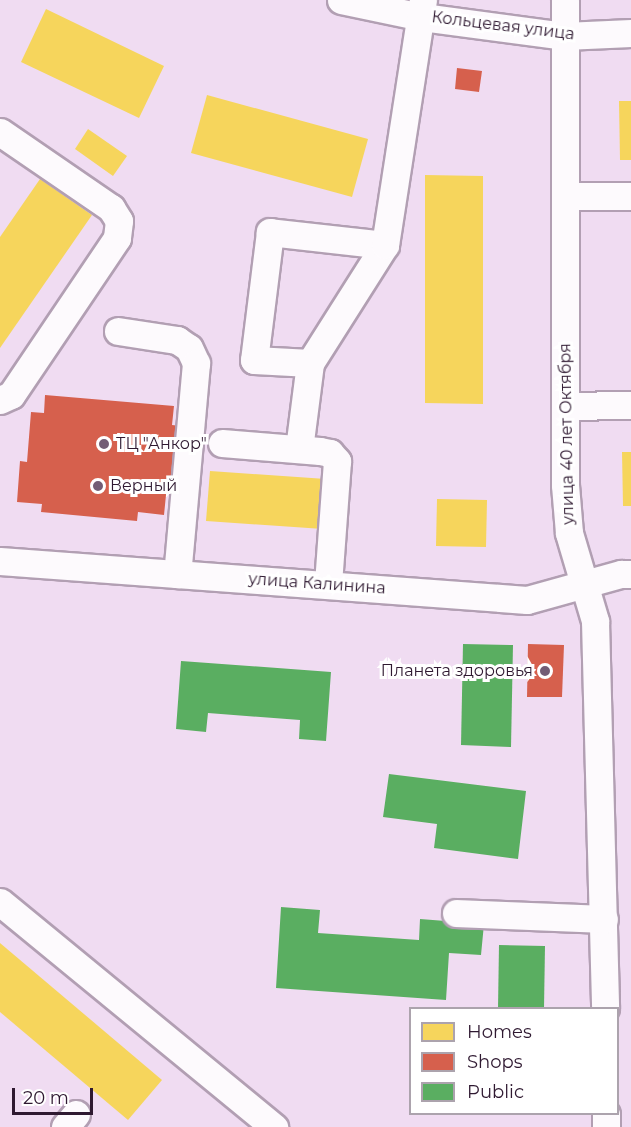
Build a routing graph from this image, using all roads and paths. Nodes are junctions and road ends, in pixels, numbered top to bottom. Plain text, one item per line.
1 (340, 0) edge
2 (565, 0) edge
3 (422, 8) edge
4 (631, 33) edge
5 (564, 36) junction
6 (3, 140) edge
7 (565, 196) junction
8 (631, 196) edge
9 (385, 245) junction
10 (118, 331) dead end
11 (310, 363) junction
12 (0, 400) edge
13 (631, 405) edge
14 (565, 406) junction
15 (222, 443) dead end
16 (299, 449) junction
17 (0, 561) edge
18 (177, 574) junction
19 (631, 574) edge
20 (328, 585) junction
21 (585, 585) junction
22 (0, 902) edge
23 (456, 913) dead end
24 (604, 919) junction
25 (605, 1007) edge
26 (274, 1127) edge

1 - 3 street, Кольцевая улица
2 - 5 street, улица 40 лет Октября
3 - 5 street, Кольцевая улица
3 - 9 street
4 - 5 street, Кольцевая улица
5 - 7 street, улица 40 лет Октября
6 - 12 street
7 - 8 street
7 - 14 street, улица 40 лет Октября
9 - 11 street
9 - 11 street
10 - 18 street
11 - 16 street
13 - 14 street
14 - 21 street, улица 40 лет Октября
15 - 16 street
16 - 20 street
17 - 18 street, улица Калинина
18 - 20 street, улица Калинина
19 - 21 street, улица Калинина
20 - 21 street, улица Калинина
21 - 24 street, улица 40 лет Октября
22 - 26 street
23 - 24 street
24 - 25 street, улица 40 лет Октября

